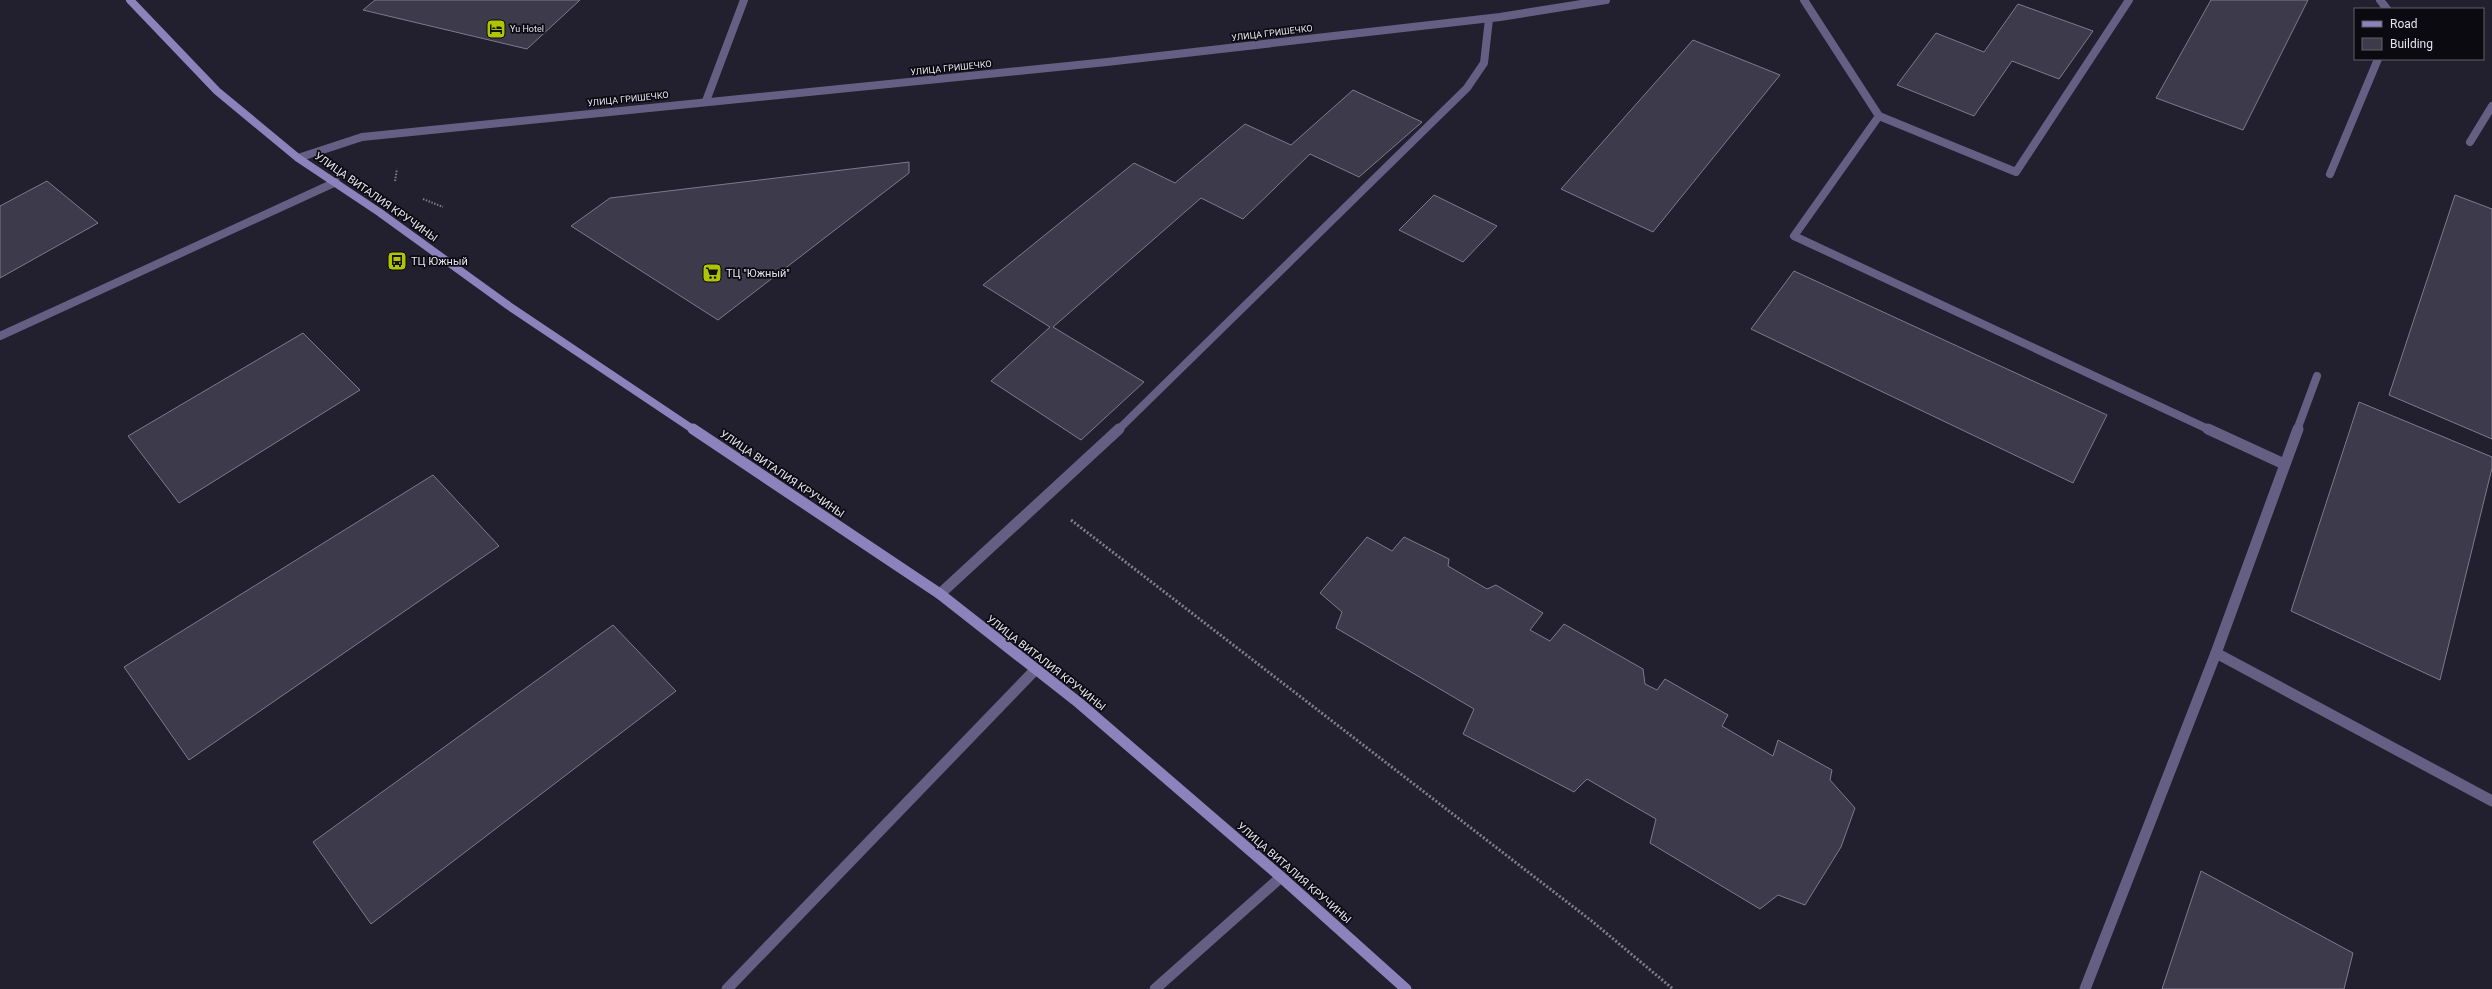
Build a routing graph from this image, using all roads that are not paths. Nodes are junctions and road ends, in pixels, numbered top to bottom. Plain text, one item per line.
1 (130, 0) edge
2 (744, 0) edge
3 (1606, 0) edge
4 (1804, 0) edge
5 (2128, 0) edge
6 (2380, 0) edge
7 (2386, 8) edge
8 (1488, 19) junction
9 (2378, 60) edge
10 (706, 101) junction
11 (2492, 106) edge
12 (1879, 116) junction
13 (2470, 142) dead end
14 (298, 158) junction
15 (2330, 174) dead end
16 (336, 182) junction
17 (0, 336) edge
18 (2316, 376) dead end
19 (2284, 464) junction
20 (940, 594) junction
21 (2216, 653) junction
22 (1035, 670) junction
23 (2492, 801) edge
24 (1281, 877) junction
25 (727, 989) edge
26 (1155, 989) edge
27 (1406, 989) edge
28 (2085, 989) edge

1 - 14 street, УЛИЦА ВИТАЛИЯ КРУЧИНЫ
2 - 10 street
3 - 8 street, УЛИЦА ГРИШЕЧКО
4 - 12 street
5 - 12 street
6 - 7 street
8 - 10 street, УЛИЦА ГРИШЕЧКО
8 - 20 street
9 - 15 street
10 - 14 street, УЛИЦА ГРИШЕЧКО
11 - 13 street
12 - 19 street
14 - 16 street, УЛИЦА ВИТАЛИЯ КРУЧИНЫ
16 - 17 street
16 - 20 street, УЛИЦА ВИТАЛИЯ КРУЧИНЫ
18 - 19 street
19 - 21 street
20 - 22 street, УЛИЦА ВИТАЛИЯ КРУЧИНЫ
21 - 23 street
21 - 28 street
22 - 24 street, УЛИЦА ВИТАЛИЯ КРУЧИНЫ
22 - 25 street
24 - 26 street
24 - 27 street, УЛИЦА ВИТАЛИЯ КРУЧИНЫ

